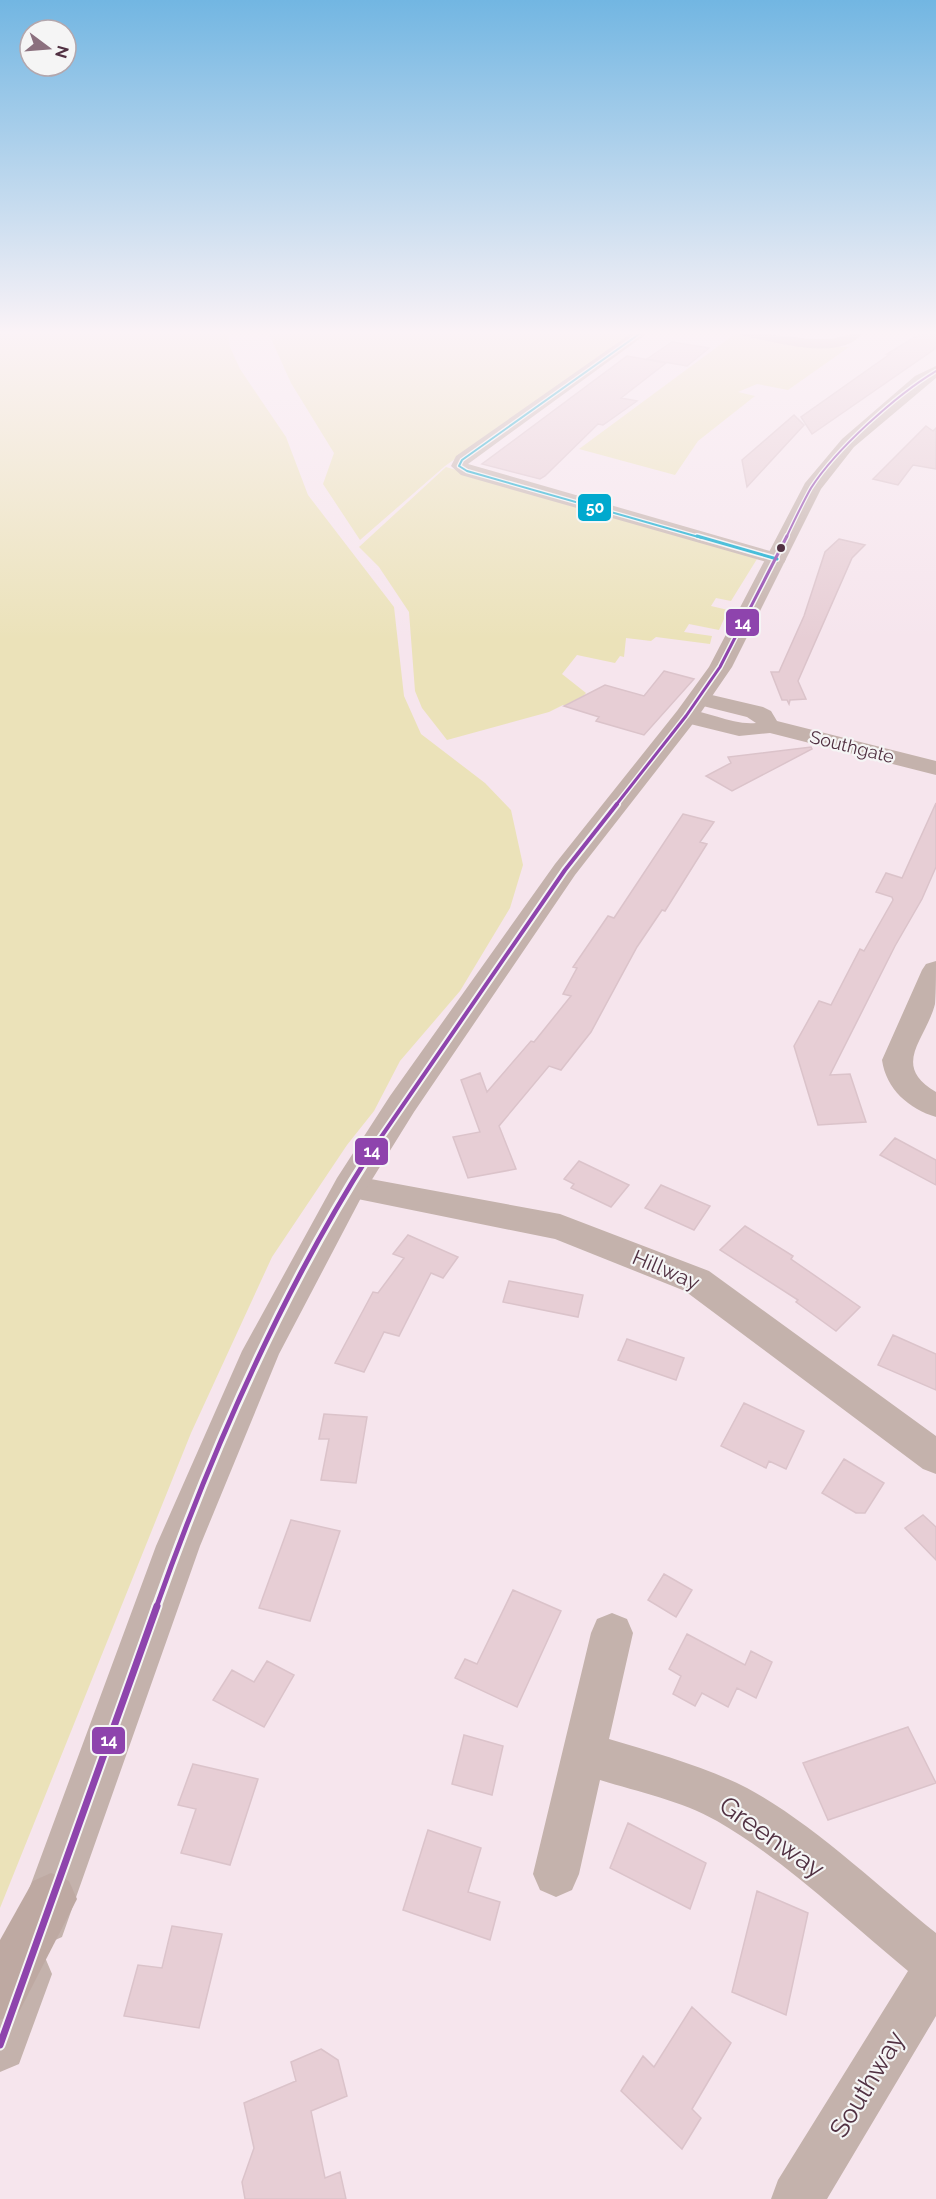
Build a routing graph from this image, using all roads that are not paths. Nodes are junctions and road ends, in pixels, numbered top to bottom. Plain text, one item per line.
1 (498, 435) edge
2 (857, 435) edge
3 (777, 559) junction
4 (693, 707) junction
5 (936, 768) edge
6 (936, 970) edge
7 (936, 1106) edge
8 (349, 1187) junction
9 (936, 1457) edge
10 (612, 1633) dead end
11 (584, 1754) junction
12 (556, 1874) dead end
13 (51, 1899) junction
14 (936, 1964) edge
15 (936, 1970) edge
16 (0, 1993) edge
17 (0, 2045) edge
18 (797, 2199) edge

1 - 3 street
2 - 3 street
3 - 4 street
4 - 5 street, Southgate
4 - 8 street
6 - 7 street
8 - 9 street, Hillway
8 - 13 street
10 - 11 street
11 - 12 street
11 - 14 street, Greenway
13 - 16 main road
13 - 17 street
15 - 18 street, Southway

